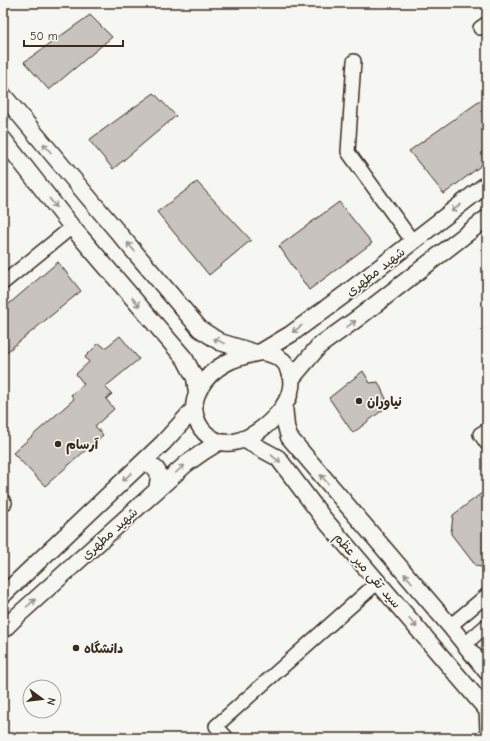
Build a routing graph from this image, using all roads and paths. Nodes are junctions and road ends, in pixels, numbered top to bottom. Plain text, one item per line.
1 (354, 61) dead end
2 (3, 95) edge
3 (3, 139) edge
4 (487, 184) edge
5 (487, 218) edge
6 (72, 227) junction
7 (413, 242) junction
8 (3, 283) edge
9 (322, 311) junction
10 (335, 334) junction
11 (258, 353) junction
12 (292, 378) junction
13 (197, 393) junction
14 (284, 406) junction
15 (194, 409) junction
16 (487, 430) edge
17 (243, 439) junction
18 (219, 442) junction
19 (487, 444) edge
20 (143, 462) junction
21 (157, 490) junction
22 (378, 582) junction
23 (3, 594) edge
24 (487, 595) edge
25 (472, 608) junction
26 (487, 624) edge
27 (450, 626) junction
28 (3, 630) edge
29 (464, 645) junction
30 (487, 672) edge
31 (486, 709) edge
32 (487, 733) edge
33 (227, 738) edge

1 - 7 street
11 -> 2 main road
3 -> 6 main road
4 -> 7 main road, شهید مطهری
10 -> 5 main road, شهید مطهری
6 - 8 street
6 -> 13 main road
7 - 9 main road, شهید مطهری
9 - 10 main road
9 -> 11 main road, شهید مطهری
10 - 12 main road, شهید مطهری
11 - 12 main road
11 - 13 main road
12 - 14 main road
13 - 15 main road
14 - 17 main road
27 -> 14 main road, سید تقی میر عظم
15 - 18 main road
15 - 20 main road, شهید مطهری
16 - 19 street
17 - 18 main road
17 -> 22 main road, سید تقی میر عظم
21 -> 18 main road, شهید مطهری
20 - 21 main road
20 -> 23 main road, شهید مطهری
28 -> 21 main road, شهید مطهری
22 -> 31 main road, سید تقی میر عظم
22 - 33 street
24 - 25 street
25 - 26 street
25 - 27 street
26 - 29 street
27 - 29 main road, سید تقی میر عظم
29 - 30 main road, سید تقی میر عظم
31 - 32 street

